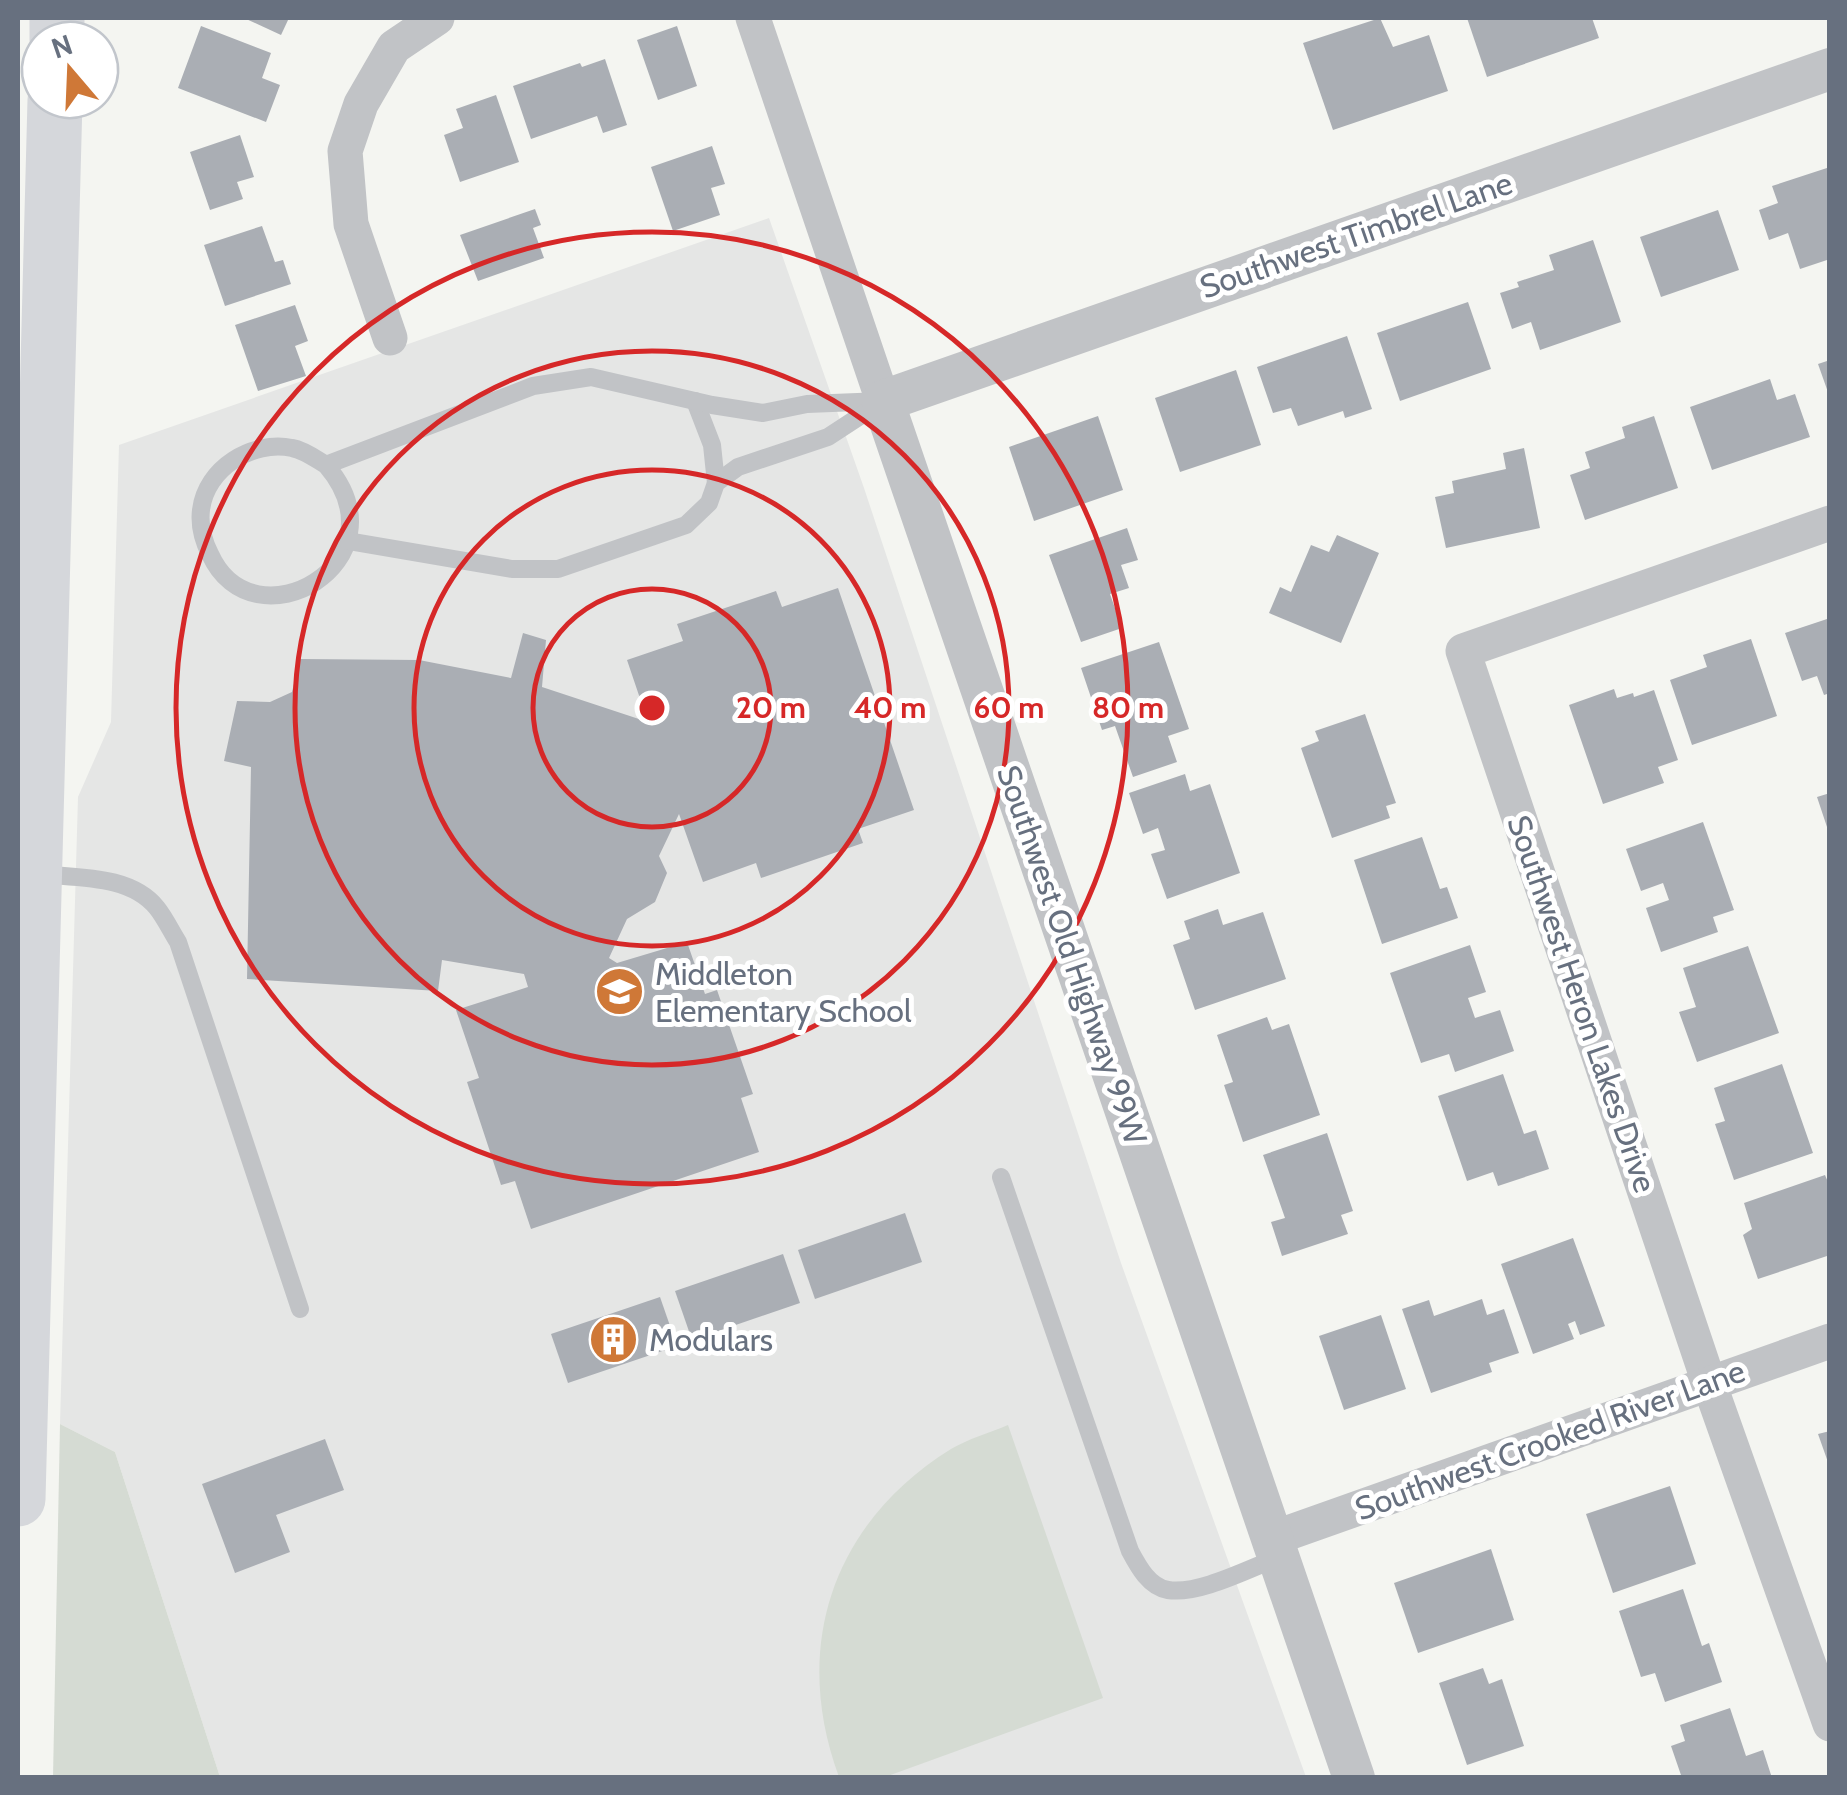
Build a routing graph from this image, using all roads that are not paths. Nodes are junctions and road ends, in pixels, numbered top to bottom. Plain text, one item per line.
1 (437, 18) edge
2 (753, 18) edge
3 (1830, 68) edge
4 (54, 120) edge
5 (390, 338) dead end
6 (695, 401) junction
7 (883, 401) junction
8 (326, 465) junction
9 (716, 483) junction
10 (1830, 523) edge
11 (348, 541) junction
12 (34, 874) junction
13 (1001, 1178) dead end
14 (300, 1309) dead end
15 (1830, 1341) edge
16 (1709, 1383) junction
17 (18, 1498) edge
18 (1274, 1548) junction
19 (1830, 1724) edge
20 (1354, 1778) edge

1 - 5 street
2 - 7 street, Southwest Old Highway 99W
3 - 7 street, Southwest Timbrel Lane
4 - 12 highway
6 - 7 lane
6 - 8 lane
6 - 9 lane
7 - 9 lane
7 - 18 street, Southwest Old Highway 99W
8 - 11 lane
8 - 11 lane
9 - 11 lane
10 - 16 street, Southwest Heron Lakes Drive
12 - 14 lane
12 - 17 highway
13 - 18 lane
15 - 16 street, Southwest Crooked River Lane
16 - 18 street, Southwest Crooked River Lane
16 - 19 street, Southwest Heron Lakes Drive
18 - 20 street, Southwest Old Highway 99W

